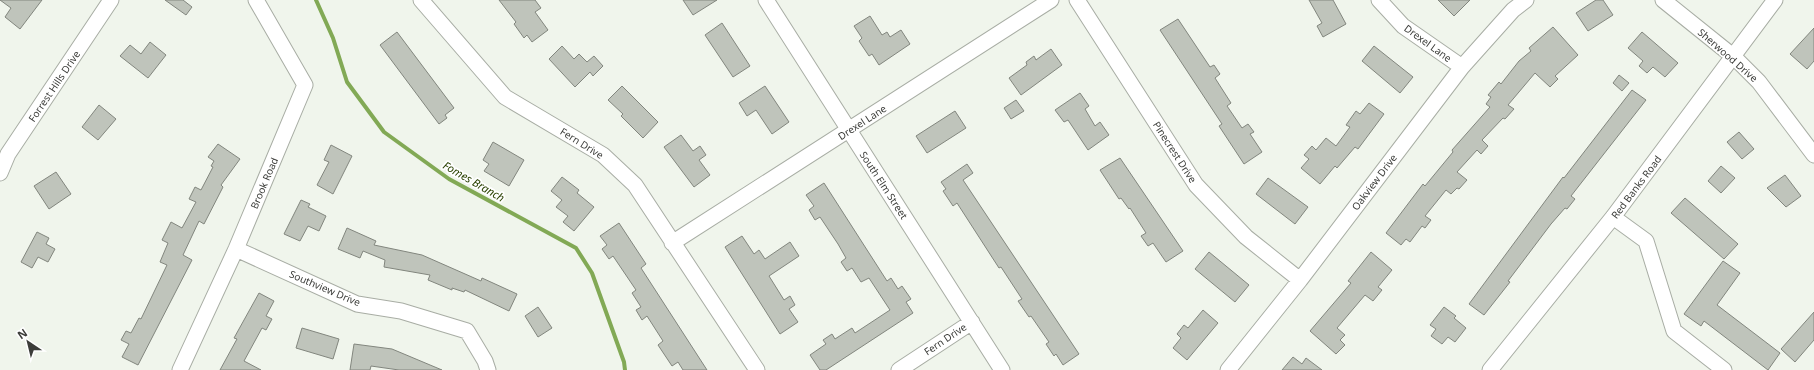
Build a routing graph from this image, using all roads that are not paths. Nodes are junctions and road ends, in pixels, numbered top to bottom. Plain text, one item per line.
1 (111, 0) edge
2 (256, 0) edge
3 (421, 0) edge
4 (766, 0) edge
5 (1051, 0) edge
6 (1077, 0) edge
7 (1379, 0) edge
8 (1526, 0) edge
9 (1663, 0) edge
10 (1775, 0) edge
11 (1734, 57) junction
12 (1462, 67) junction
13 (849, 130) junction
14 (4, 152) edge
15 (1814, 155) edge
16 (0, 173) edge
17 (1613, 217) junction
18 (672, 243) junction
19 (236, 249) junction
20 (1300, 280) junction
21 (972, 322) junction
22 (180, 370) edge
23 (488, 370) edge
24 (757, 370) edge
25 (899, 370) edge
26 (1002, 370) edge
27 (1228, 370) edge
28 (1490, 370) edge
29 (1724, 370) edge

1 - 14 street, Forrest Hills Drive
2 - 19 street, Brook Road
3 - 18 street, Fern Drive
4 - 13 street, South Elm Street
5 - 13 street, Drexel Lane
6 - 20 street, Pinecrest Drive
7 - 12 street, Drexel Lane
8 - 12 street, Oakview Drive
9 - 11 street, Sherwood Drive
10 - 11 street, Red Banks Road
11 - 15 street, Sherwood Drive
11 - 17 street, Red Banks Road
12 - 20 street, Oakview Drive
13 - 18 street, Drexel Lane
13 - 21 street, South Elm Street
14 - 16 street, Forrest Hills Drive
17 - 28 street, Red Banks Road
17 - 29 street
18 - 24 street, Fern Drive
19 - 22 street, Brook Road
19 - 23 street, Southview Drive
20 - 27 street, Oakview Drive
21 - 25 street, Fern Drive
21 - 26 street, South Elm Street

